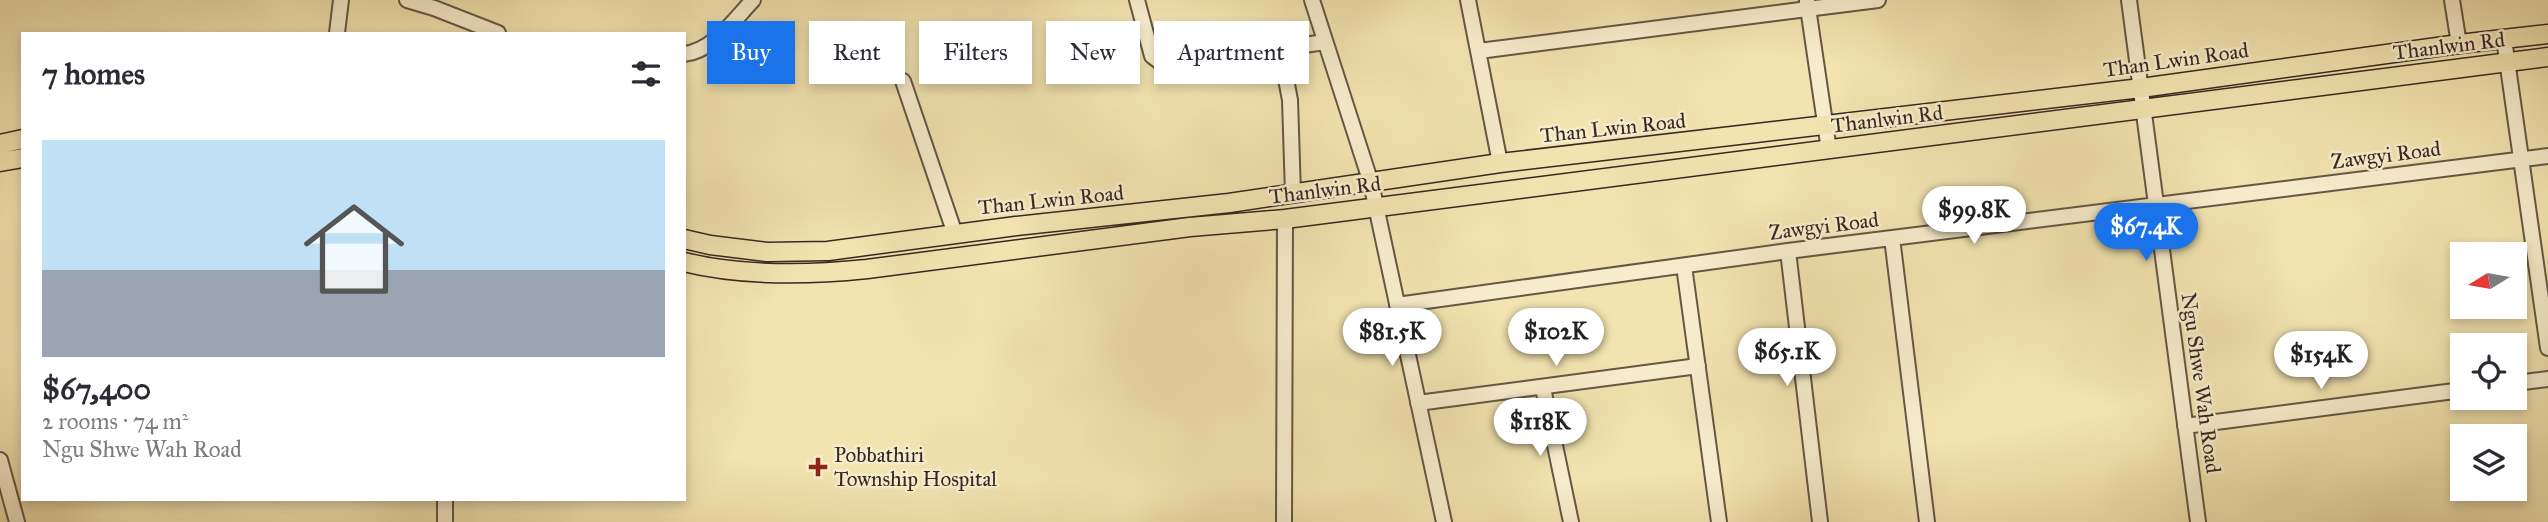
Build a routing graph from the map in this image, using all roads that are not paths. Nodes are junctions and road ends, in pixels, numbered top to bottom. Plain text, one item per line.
1 (341, 0) edge
2 (407, 0) edge
3 (753, 0) edge
4 (1137, 0) edge
5 (1312, 0) edge
6 (1468, 0) edge
7 (1878, 0) edge
8 (2129, 0) edge
9 (2452, 0) edge
10 (1808, 4) edge
11 (337, 32) edge
12 (495, 32) edge
13 (2548, 34) edge
14 (2504, 39) junction
15 (1325, 42) junction
16 (1309, 44) edge
17 (2459, 44) junction
18 (1479, 51) junction
19 (686, 54) edge
20 (2548, 57) edge
21 (1154, 58) edge
22 (2507, 62) junction
23 (904, 84) edge
24 (1287, 84) edge
25 (2141, 88) junction
26 (2144, 109) junction
27 (1826, 126) junction
28 (21, 139) edge
29 (0, 144) edge
30 (1829, 150) junction
31 (2548, 156) edge
32 (21, 158) edge
33 (2522, 159) junction
34 (0, 162) edge
35 (1500, 163) junction
36 (1371, 183) junction
37 (1293, 194) junction
38 (2155, 205) junction
39 (1376, 207) junction
40 (1285, 219) junction
41 (1190, 227) joint
42 (955, 234) junction
43 (1892, 238) junction
44 (686, 239) edge
45 (1788, 251) junction
46 (686, 263) edge
47 (1684, 266) junction
48 (1397, 305) junction
49 (2548, 348) edge
50 (1698, 366) junction
51 (2548, 379) edge
52 (2527, 382) edge
53 (1543, 388) junction
54 (2450, 392) edge
55 (1418, 404) junction
56 (2185, 426) junction
57 (0, 460) edge
58 (445, 501) edge
59 (17, 522) edge
60 (445, 522) edge
61 (1284, 522) edge
62 (1444, 522) edge
63 (1571, 522) edge
64 (1719, 522) edge
65 (1820, 522) edge
66 (1927, 522) edge
67 (2198, 522) edge

1 - 11 street
2 - 12 street
3 - 19 street
4 - 21 street
5 - 15 street
6 - 18 street
7 - 10 street
8 - 25 street, Ngu Shwe Wah Road
9 - 17 street
10 - 18 street
10 - 27 street
13 - 14 main road, Than Lwin Road
14 - 17 main road, Than Lwin Road
14 - 22 street
15 - 16 street
15 - 36 street
17 - 25 main road, Than Lwin Road
18 - 35 street
20 - 22 main road, Thanlwin Rd
22 - 26 main road, Thanlwin Rd
22 - 33 street
23 - 42 street
24 - 37 street
25 - 26 street, Ngu Shwe Wah Road
25 - 27 main road, Than Lwin Road
26 - 30 main road, Thanlwin Rd
26 - 38 street, Ngu Shwe Wah Road
27 - 30 street
27 - 35 main road, Than Lwin Road
28 - 29 main road
30 - 39 main road, Thanlwin Rd
31 - 33 street, Zawgyi Road
32 - 34 main road
33 - 38 street, Zawgyi Road
33 - 49 street
35 - 36 main road, Than Lwin Road
36 - 37 main road, Than Lwin Road
36 - 39 street
37 - 42 main road, Than Lwin Road
38 - 43 street, Zawgyi Road
38 - 56 street, Ngu Shwe Wah Road
39 - 40 main road, Thanlwin Rd
39 - 48 street
40 - 41 main road, Thanlwin Rd
40 - 61 street
41 - 46 main road, Than Lwin Road
42 - 44 main road, Than Lwin Road
43 - 45 street, Zawgyi Road
43 - 66 street
45 - 47 street, Zawgyi Road
45 - 65 street
47 - 48 street, Zawgyi Road
47 - 50 street
48 - 55 street
50 - 53 street
50 - 64 street
51 - 52 street
53 - 55 street
53 - 63 street
54 - 56 street
55 - 62 street
56 - 67 street, Ngu Shwe Wah Road
57 - 59 street
58 - 60 street

